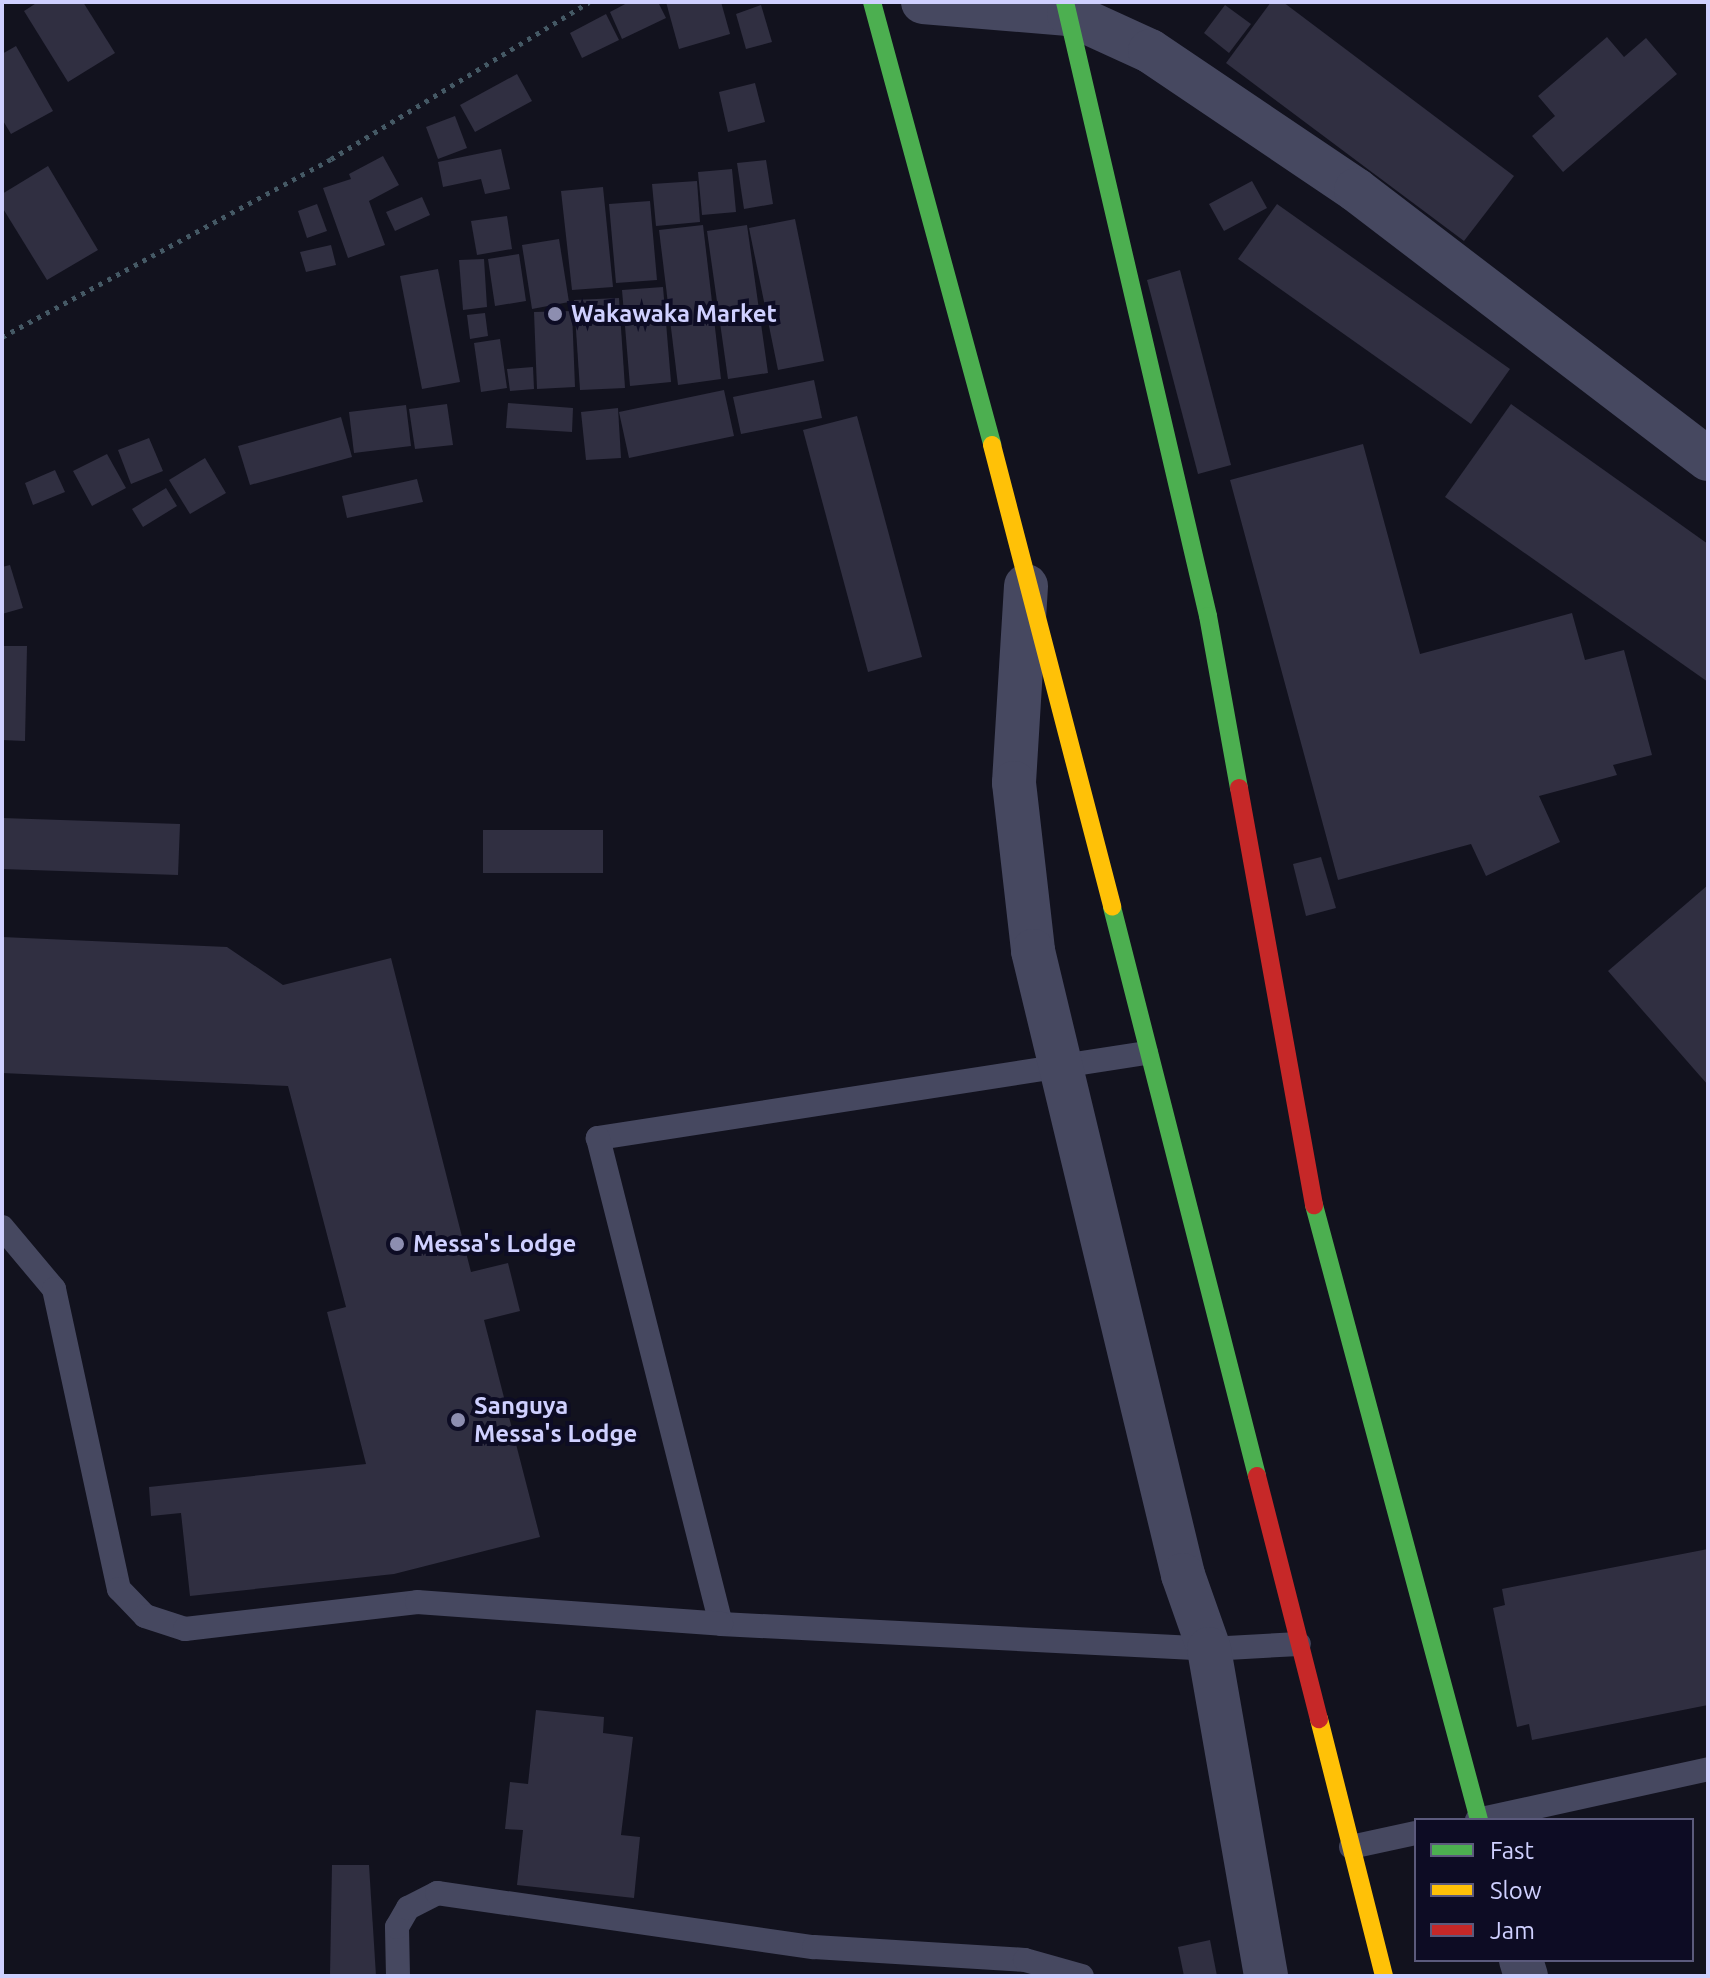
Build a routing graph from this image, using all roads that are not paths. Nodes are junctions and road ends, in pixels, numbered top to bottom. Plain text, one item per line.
1 (872, 2) edge
2 (923, 2) edge
3 (1067, 8) edge
4 (1708, 459) edge
5 (1027, 572) junction
6 (1146, 1053) junction
7 (1062, 1068) junction
8 (2, 1227) edge
9 (721, 1624) junction
10 (1299, 1644) junction
11 (1209, 1649) junction
12 (1708, 1769) edge
13 (1477, 1818) edge
14 (1487, 1818) edge
15 (1414, 1833) edge
16 (1351, 1847) junction
17 (398, 1976) edge
18 (1082, 1976) edge
19 (1266, 1976) edge
20 (1384, 1976) edge

1 - 5 main road
2 - 3 street
3 - 4 street
3 - 13 main road
5 - 6 main road
5 - 7 street
6 - 7 lane
6 - 10 main road
7 - 9 lane
7 - 11 street
8 - 9 lane
9 - 11 lane
10 - 11 lane
10 - 16 main road
11 - 19 street
12 - 14 lane
15 - 16 lane
16 - 20 main road
17 - 18 lane

